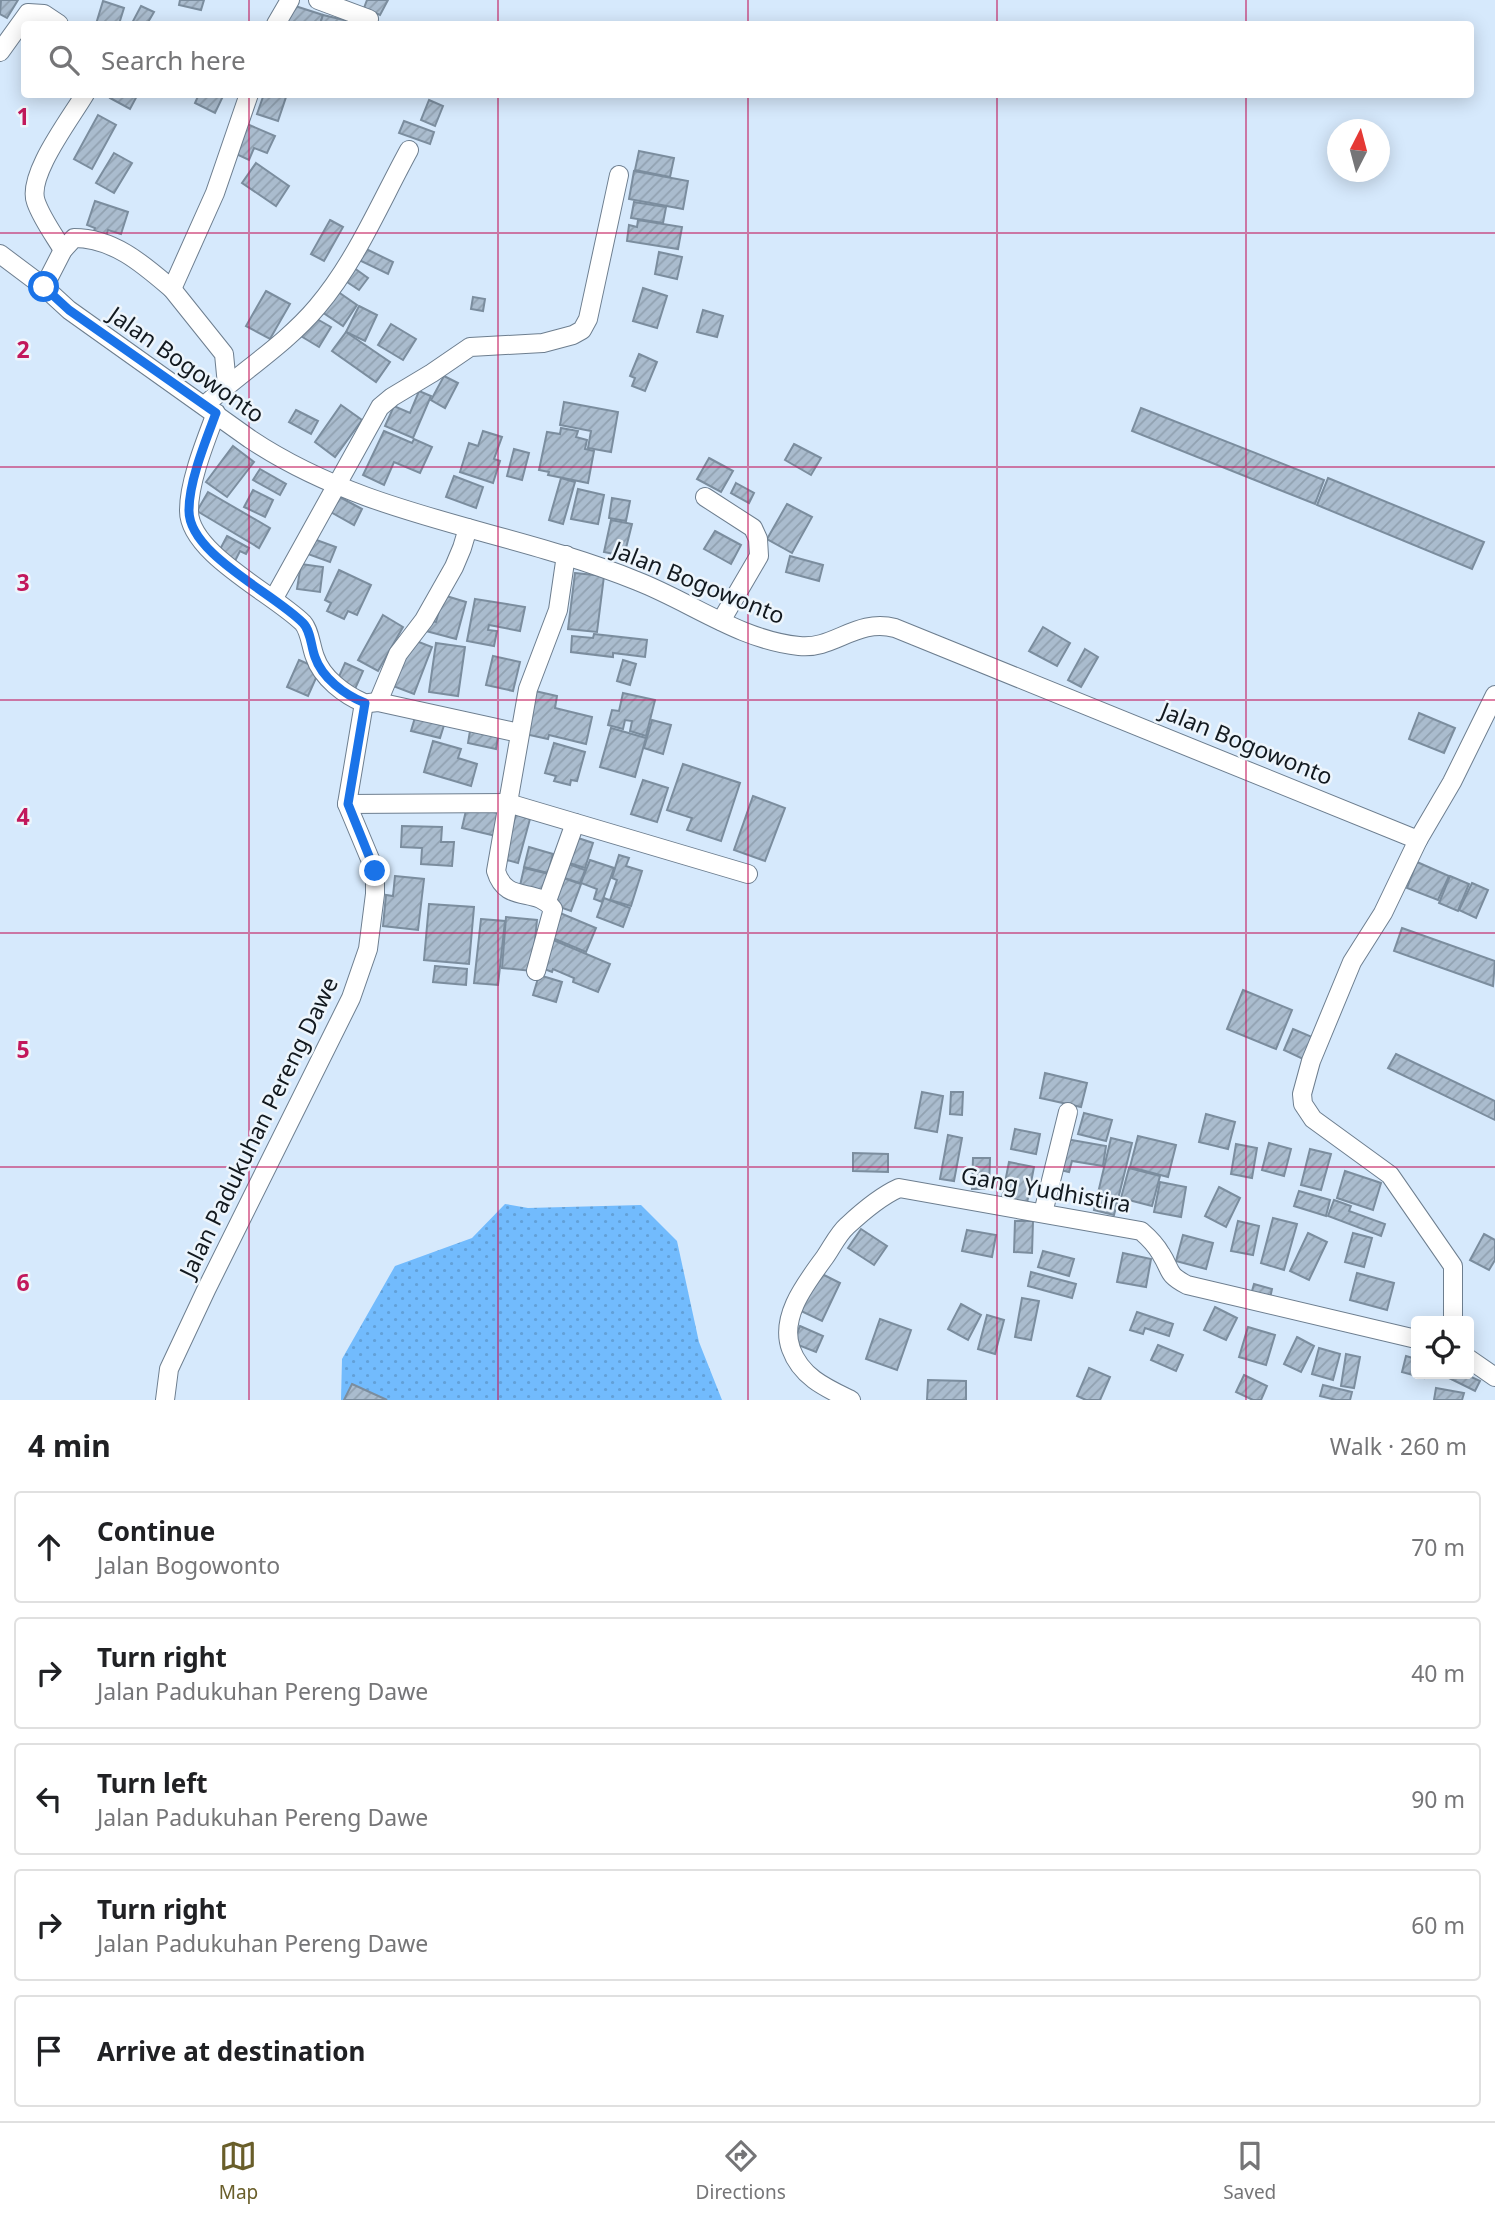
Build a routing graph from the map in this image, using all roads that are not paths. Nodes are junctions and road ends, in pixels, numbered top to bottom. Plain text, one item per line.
1 (290, 0) edge
2 (318, 0) edge
3 (369, 19) dead end
4 (22, 21) edge
5 (54, 21) edge
6 (277, 21) edge
7 (21, 22) edge
8 (0, 51) edge
9 (83, 98) edge
10 (248, 98) edge
11 (408, 150) dead end
12 (619, 175) dead end
13 (63, 250) junction
14 (0, 254) edge
15 (44, 287) junction
16 (172, 289) junction
17 (227, 385) junction
18 (211, 409) junction
19 (336, 486) junction
20 (705, 497) dead end
21 (468, 528) junction
22 (566, 555) junction
23 (274, 598) junction
24 (721, 621) junction
25 (1495, 695) edge
26 (371, 702) junction
27 (519, 733) junction
28 (508, 803) junction
29 (348, 804) junction
30 (575, 823) junction
31 (1418, 840) junction
32 (748, 874) dead end
33 (547, 901) junction
34 (536, 971) dead end
35 (1068, 1112) dead end
36 (1043, 1213) junction
37 (1453, 1316) edge
38 (1411, 1338) edge
39 (1474, 1362) edge
40 (1495, 1377) edge
41 (164, 1400) edge
42 (850, 1400) edge

1 - 6 street
2 - 3 street
4 - 5 street
7 - 8 street
9 - 13 street
10 - 16 street
11 - 17 street
12 - 19 street
13 - 15 street
13 - 16 street
14 - 15 street, Jalan Bogowonto
15 - 18 street, Jalan Bogowonto
16 - 17 street
17 - 18 street
18 - 19 street, Jalan Bogowonto
18 - 23 street
19 - 21 street, Jalan Bogowonto
19 - 23 street
20 - 24 street
21 - 22 street, Jalan Bogowonto
21 - 26 street
22 - 24 street, Jalan Bogowonto
22 - 27 street
23 - 26 street
24 - 31 street, Jalan Bogowonto
25 - 31 street
26 - 27 street
26 - 29 street
27 - 28 street
28 - 29 street
28 - 30 street
28 - 33 street
29 - 41 street, Jalan Padukuhan Pereng Dawe
30 - 32 street
30 - 33 street
31 - 37 street
33 - 34 street
35 - 36 street
36 - 38 street, Gang Yudhistira
36 - 42 street, Gang Yudhistira
39 - 40 street

